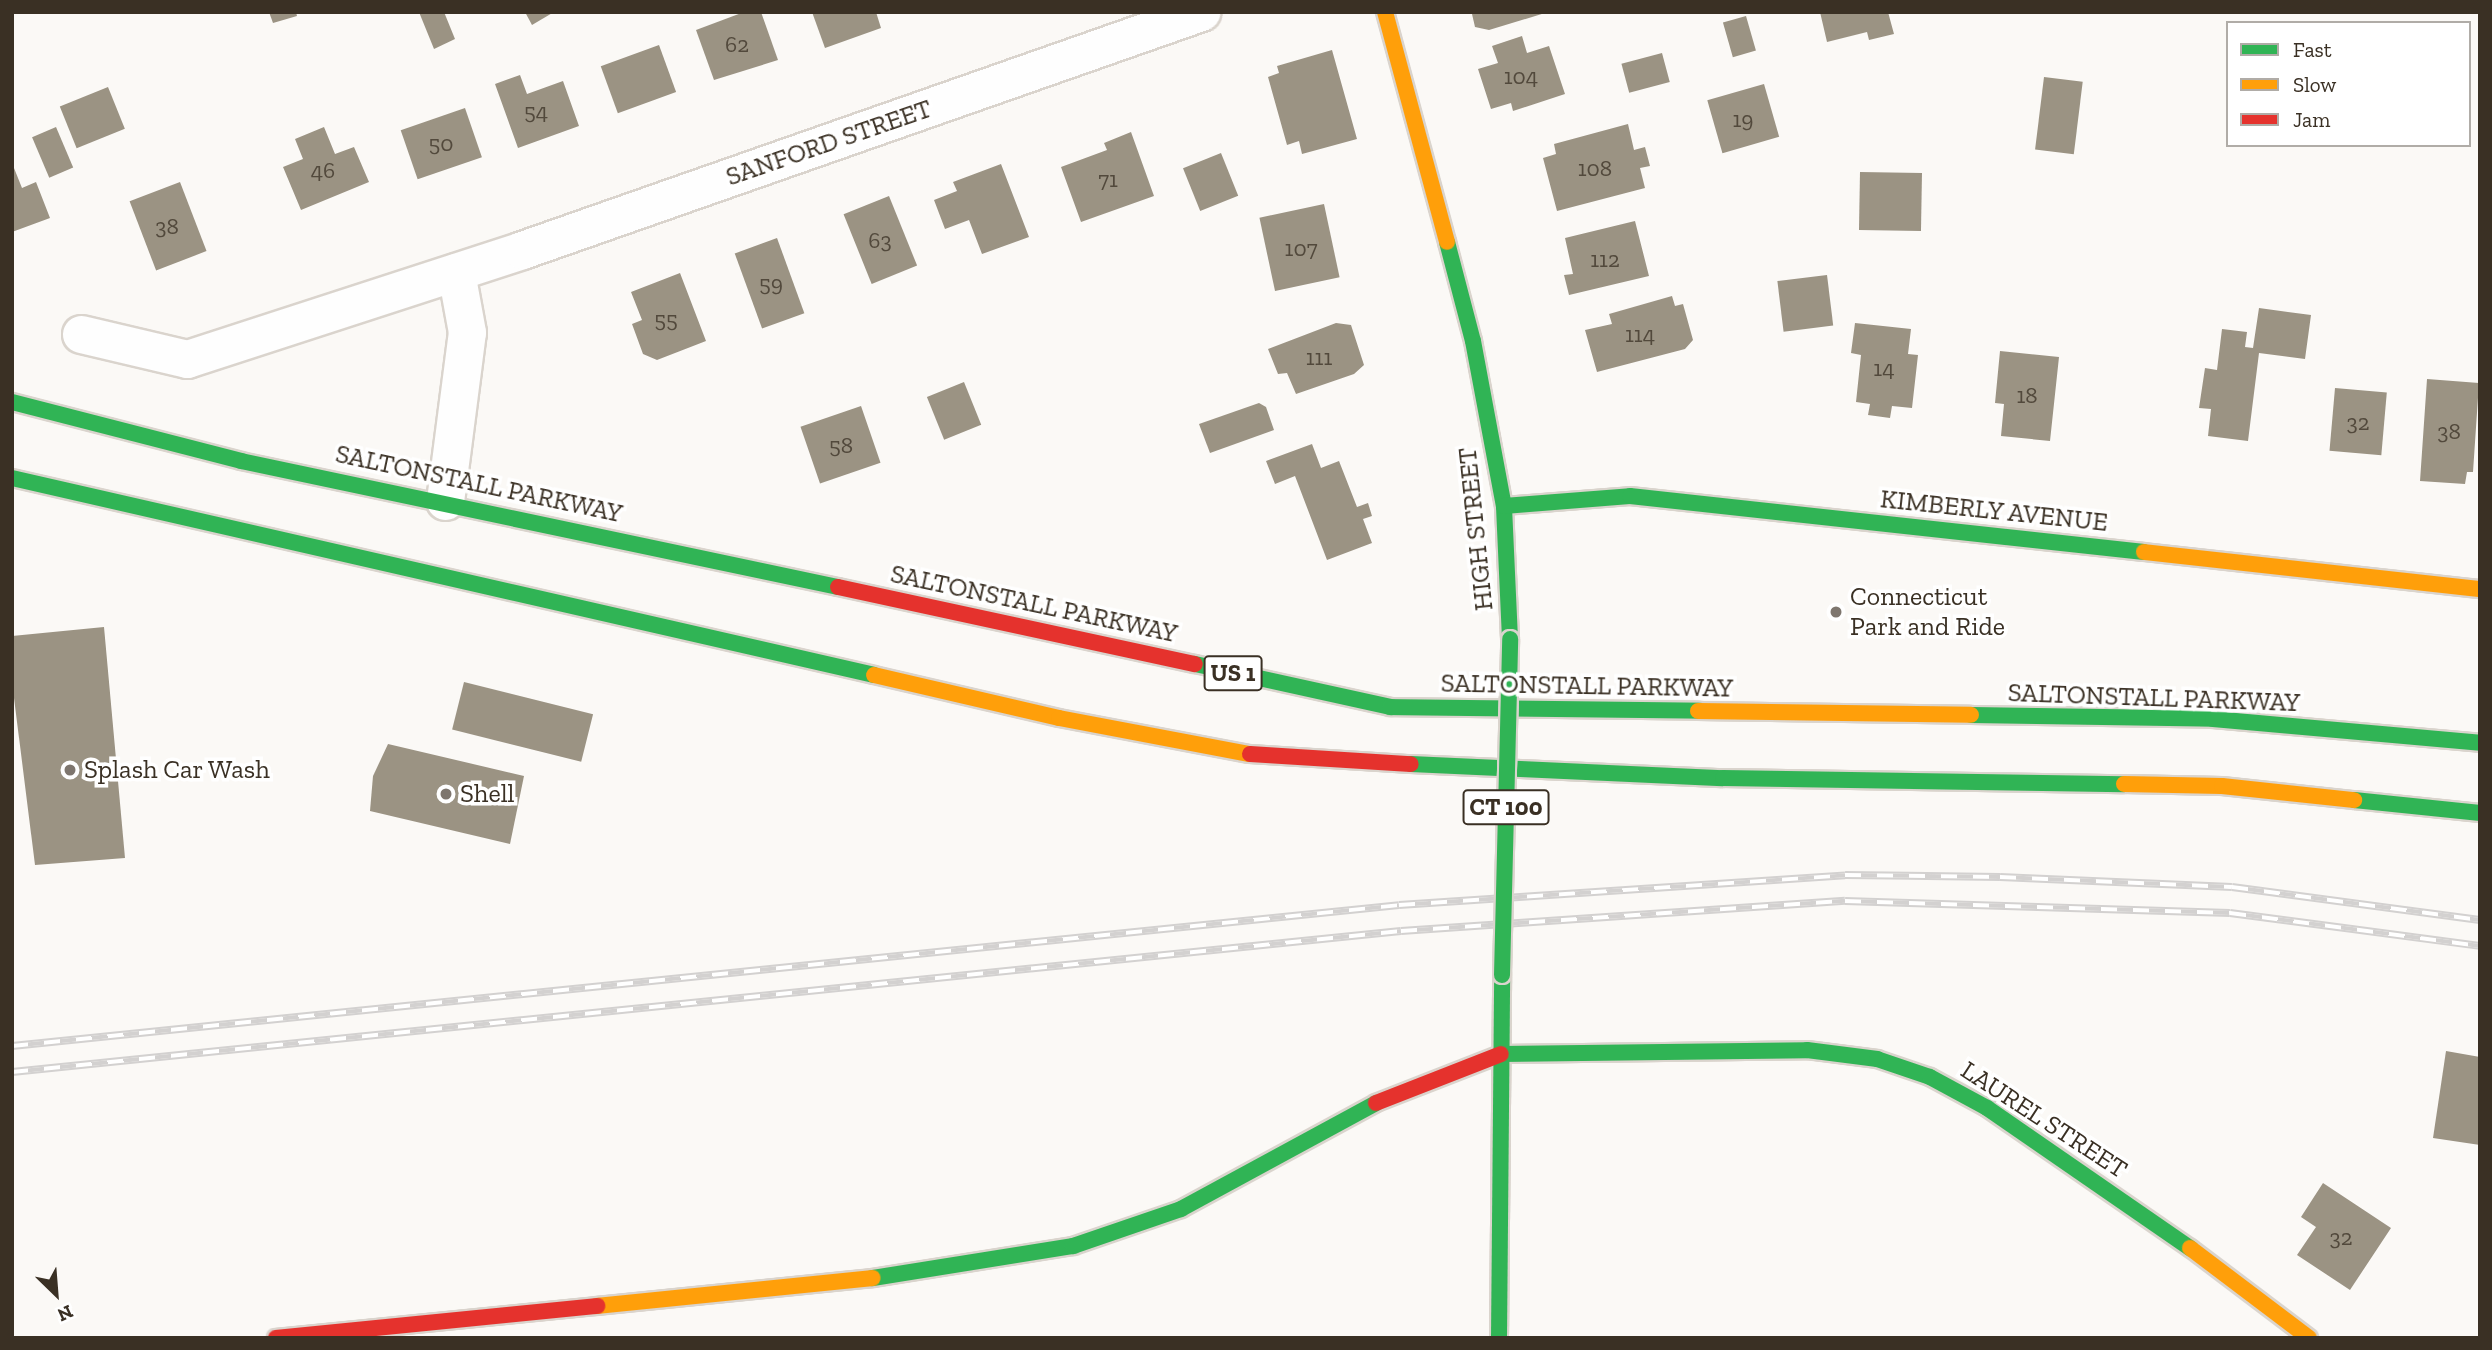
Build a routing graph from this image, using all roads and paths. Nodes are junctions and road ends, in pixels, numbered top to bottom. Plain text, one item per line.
1 (1201, 12) edge
2 (1385, 12) edge
3 (456, 272) junction
4 (81, 334) dead end
5 (12, 402) edge
6 (12, 478) edge
7 (445, 501) junction
8 (1504, 506) junction
9 (2480, 589) edge
10 (2480, 743) edge
11 (2480, 813) edge
12 (1501, 1054) junction
13 (276, 1338) edge
14 (1499, 1338) edge
15 (2309, 1338) edge

1 - 3 street, SANFORD STREET
2 - 8 main road, HIGH STREET / CT 100
3 - 4 street, SANFORD STREET
3 - 7 street
5 - 7 main road, SALTONSTALL PARKWAY / US 1
6 - 11 main road
7 - 10 main road, SALTONSTALL PARKWAY / US 1
8 - 9 main road, KIMBERLY AVENUE
8 - 12 main road, HIGH STREET / CT 100, bridge
12 - 13 main road
12 - 14 main road, CT 100
12 - 15 main road, LAUREL STREET

